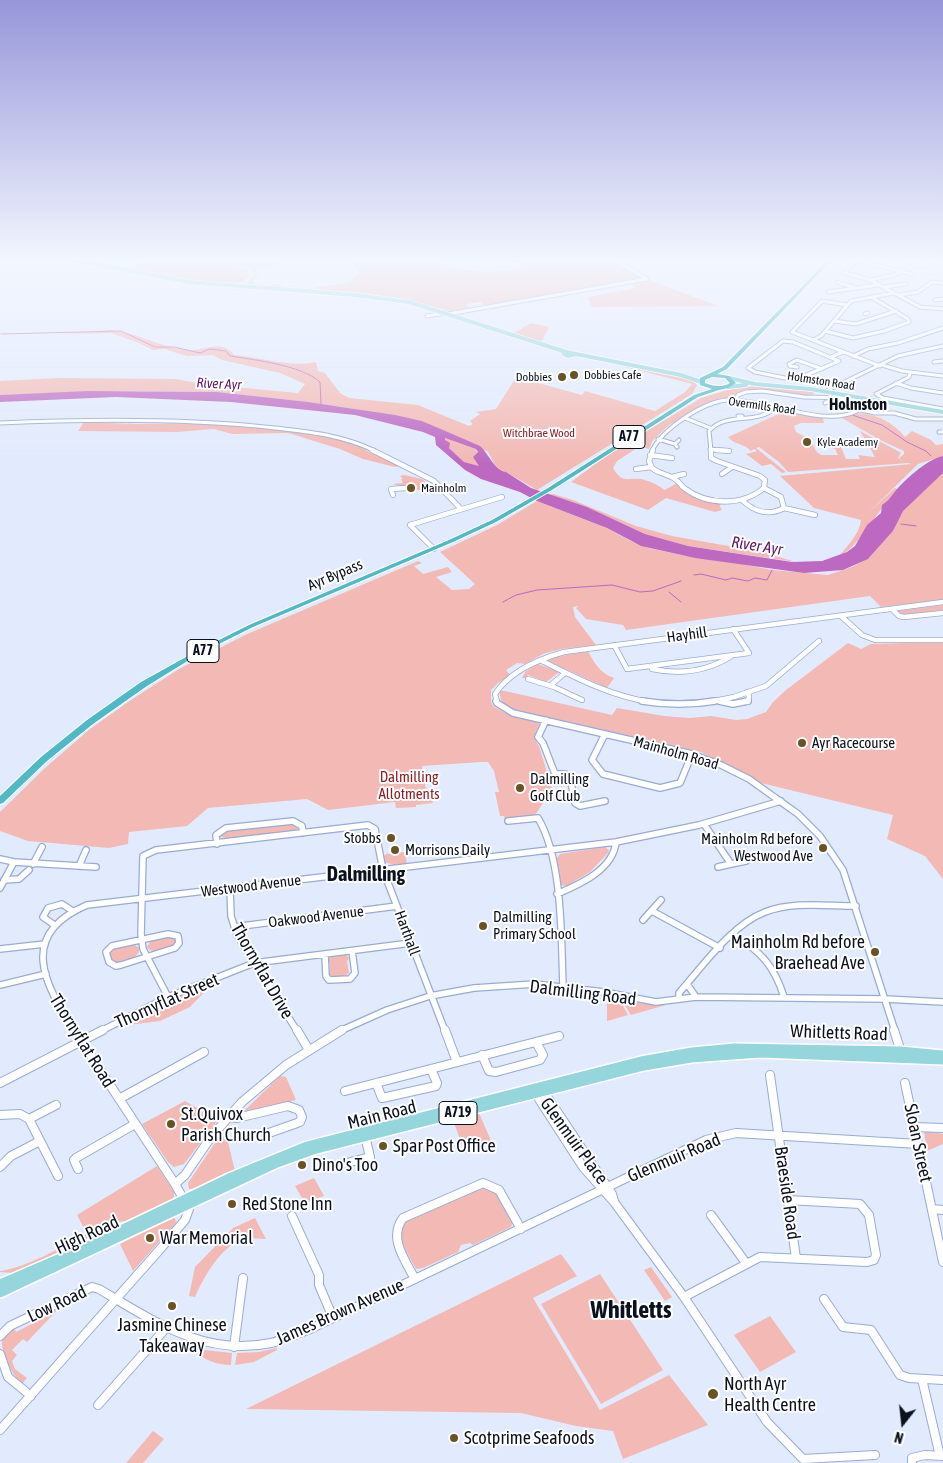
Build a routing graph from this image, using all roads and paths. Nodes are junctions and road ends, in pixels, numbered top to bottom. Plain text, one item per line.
1 (491, 327) edge
2 (765, 327) edge
3 (796, 327) edge
4 (828, 327) edge
5 (896, 327) edge
6 (943, 328) edge
7 (825, 331) junction
8 (813, 340) junction
9 (943, 346) edge
10 (843, 352) junction
11 (853, 356) junction
12 (831, 357) junction
13 (943, 361) edge
14 (934, 362) dead end
15 (881, 366) junction
16 (797, 367) dead end
17 (725, 368) junction
18 (822, 369) junction
19 (910, 372) junction
20 (681, 375) junction
21 (709, 376) junction
22 (943, 376) edge
23 (727, 378) junction
24 (702, 383) junction
25 (896, 383) junction
26 (755, 384) junction
27 (728, 387) junction
28 (718, 388) junction
29 (826, 391) junction
30 (943, 393) edge
31 (696, 396) junction
32 (830, 396) junction
33 (848, 398) dead end
34 (870, 399) junction
35 (736, 400) junction
36 (825, 403) dead end
37 (776, 407) junction
38 (861, 410) junction
39 (941, 410) edge
40 (685, 418) junction
41 (943, 419) edge
42 (0, 424) edge
43 (710, 428) junction
44 (658, 439) junction
45 (677, 444) dead end
46 (710, 449) junction
47 (728, 451) dead end
48 (650, 455) junction
49 (674, 458) dead end
50 (651, 466) junction
51 (732, 467) junction
52 (634, 469) dead end
53 (684, 474) dead end
54 (722, 474) dead end
55 (672, 477) junction
56 (406, 488) dead end
57 (764, 488) junction
58 (393, 495) dead end
59 (502, 497) dead end
60 (742, 500) junction
61 (784, 508) junction
62 (461, 509) junction
63 (812, 514) dead end
64 (434, 549) junction
65 (943, 602) edge
66 (892, 609) junction
67 (943, 613) edge
68 (840, 616) junction
69 (733, 629) junction
70 (943, 640) edge
71 (819, 641) dead end
72 (614, 644) junction
73 (730, 656) junction
74 (540, 660) junction
75 (649, 668) junction
76 (565, 673) junction
77 (528, 679) dead end
78 (554, 687) junction
79 (747, 692) junction
80 (495, 694) joint
81 (582, 700) dead end
82 (718, 700) junction
83 (546, 720) junction
84 (605, 734) junction
85 (692, 754) junction
86 (0, 801) edge
87 (605, 801) dead end
88 (781, 801) junction
89 (508, 821) dead end
90 (704, 824) junction
91 (302, 833) junction
92 (616, 842) junction
93 (217, 844) junction
94 (42, 847) dead end
95 (86, 850) dead end
96 (552, 851) junction
97 (0, 858) edge
98 (746, 860) dead end
99 (14, 862) junction
100 (33, 864) junction
101 (731, 864) junction
102 (79, 866) junction
103 (96, 867) dead end
104 (718, 867) dead end
105 (29, 870) dead end
106 (383, 870) junction
107 (4, 880) junction
108 (0, 888) edge
109 (230, 888) junction
110 (557, 894) junction
111 (143, 899) junction
112 (661, 900) dead end
113 (397, 906) junction
114 (856, 906) junction
115 (71, 910) junction
116 (652, 911) junction
117 (642, 920) dead end
118 (53, 924) junction
119 (234, 927) junction
120 (733, 934) junction
121 (142, 940) junction
122 (411, 943) junction
123 (45, 944) junction
124 (720, 948) junction
125 (0, 949) edge
126 (352, 952) junction
127 (324, 955) junction
128 (147, 958) junction
129 (254, 963) junction
130 (46, 974) junction
131 (687, 984) junction
132 (0, 985) edge
133 (563, 986) junction
134 (430, 996) junction
135 (168, 997) junction
136 (696, 997) junction
137 (784, 997) junction
138 (679, 999) junction
139 (885, 999) junction
140 (943, 1002) edge
141 (559, 1036) dead end
142 (81, 1042) junction
143 (536, 1042) junction
144 (309, 1050) junction
145 (737, 1051) joint
146 (204, 1052) dead end
147 (901, 1054) junction
148 (943, 1055) edge
149 (482, 1056) junction
150 (943, 1060) edge
151 (457, 1062) junction
152 (432, 1069) junction
153 (770, 1075) dead end
154 (0, 1083) edge
155 (376, 1083) junction
156 (905, 1083) dead end
157 (345, 1091) dead end
158 (538, 1091) junction
159 (119, 1099) junction
160 (56, 1105) dead end
161 (0, 1115) edge
162 (228, 1118) junction
163 (29, 1119) junction
164 (135, 1124) junction
165 (914, 1127) junction
166 (943, 1128) edge
167 (266, 1134) dead end
168 (365, 1136) junction
169 (779, 1137) junction
170 (40, 1141) junction
171 (918, 1144) junction
172 (0, 1167) edge
173 (332, 1168) dead end
174 (78, 1169) dead end
175 (58, 1176) dead end
176 (175, 1184) junction
177 (605, 1189) junction
178 (788, 1200) junction
179 (186, 1203) junction
180 (932, 1210) junction
181 (943, 1210) edge
182 (711, 1215) dead end
183 (292, 1216) dead end
184 (522, 1229) junction
185 (796, 1258) junction
186 (943, 1262) edge
187 (746, 1263) junction
188 (0, 1278) edge
189 (243, 1278) dead end
190 (415, 1279) junction
191 (12, 1280) junction
192 (0, 1284) edge
193 (0, 1293) edge
194 (684, 1297) junction
195 (116, 1299) junction
196 (824, 1299) dead end
197 (333, 1318) junction
198 (166, 1328) junction
199 (0, 1336) edge
200 (234, 1347) junction
201 (0, 1354) edge
202 (922, 1379) junction
203 (943, 1380) edge
204 (31, 1396) junction
205 (98, 1405) dead end
206 (0, 1430) edge
207 (875, 1455) dead end
208 (941, 1456) edge
209 (912, 1463) edge

1 - 20 main road
2 - 17 highway
3 - 8 street
4 - 7 street
5 - 7 street
6 - 11 street
7 - 8 street
8 - 10 street
9 - 15 street
10 - 11 street
10 - 12 street
11 - 15 street
12 - 18 street
12 - 18 street
13 - 14 street
15 - 19 street
15 - 29 street
16 - 18 street
17 - 21 highway
17 - 23 highway
19 - 22 street
19 - 25 street
20 - 21 main road
20 - 24 main road
21 - 23 highway
21 - 24 highway
23 - 26 main road
23 - 27 highway
24 - 28 highway, A77
24 - 31 highway
25 - 30 street
25 - 39 street, Holmston Road
26 - 27 main road
26 - 29 main road, Holmston Road
27 - 28 highway, A77
28 - 31 highway, Ayr Bypass / A77
29 - 34 main road, Holmston Road
31 - 64 highway, Ayr Bypass / A77
32 - 33 street
32 - 35 street
32 - 36 street
34 - 38 street
34 - 39 main road, Holmston Road
35 - 37 street, Overmills Road
35 - 40 street, Overmills Road
37 - 38 street, Overmills Road
37 - 43 street
38 - 41 street, Overmills Road
40 - 43 street
40 - 44 street, Overmills Road
42 - 62 street
43 - 46 street
44 - 45 street
44 - 48 street, Overmills Road
46 - 47 street
46 - 51 street
48 - 49 street
48 - 50 street
50 - 52 street
50 - 55 street
51 - 54 street
51 - 57 street
53 - 55 street
55 - 60 street
56 - 58 street
57 - 60 street
57 - 61 street
59 - 62 street
60 - 61 street
61 - 63 street
62 - 64 street
64 - 86 highway, Ayr Bypass / A77
65 - 66 street, Hayhill
66 - 67 street, Hayhill
66 - 68 street, Hayhill
68 - 69 street, Hayhill
68 - 70 street
69 - 72 street, Hayhill
69 - 73 street
71 - 79 street
72 - 74 street, Hayhill
72 - 75 street
73 - 75 street
73 - 75 street
74 - 76 street
74 - 80 street, Hayhill
76 - 78 street
76 - 82 street
77 - 78 street
78 - 81 street
79 - 82 street
79 - 82 street
80 - 83 street, Mainholm Road
83 - 84 street, Mainholm Road
83 - 87 street
84 - 85 street, Mainholm Road
84 - 85 street
85 - 88 street, Mainholm Road
88 - 90 street, Westwood Avenue
88 - 114 street, Mainholm Road
89 - 96 street
90 - 92 street, Westwood Avenue
90 - 101 street
91 - 93 street, Harthall
91 - 93 street
91 - 106 street, Harthall
92 - 96 street, Westwood Avenue
92 - 110 street
93 - 111 street, Harthall
94 - 100 street
95 - 102 street
96 - 106 street, Westwood Avenue
96 - 110 street
97 - 99 street
98 - 101 street
99 - 100 street
99 - 107 street
100 - 102 street
101 - 104 street
102 - 103 street
105 - 107 street
106 - 109 street, Westwood Avenue
106 - 113 street, Harthall
107 - 108 street
109 - 111 street, Westwood Avenue
109 - 119 street, Thornyflat Drive
110 - 133 street
111 - 115 street, Westwood Avenue
111 - 121 street
112 - 116 street
113 - 119 street, Oakwood Avenue
113 - 122 street, Harthall
114 - 120 street
114 - 139 street, Mainholm Road
115 - 118 street
115 - 118 street
116 - 117 street
116 - 124 street
118 - 123 street, Thornyflat Road
119 - 129 street, Thornyflat Drive
120 - 124 street
120 - 137 street
121 - 128 street
121 - 128 street
121 - 128 street
122 - 126 street, Thornyflat Street
122 - 134 street, Harthall
123 - 125 street
123 - 130 street, Thornyflat Road
124 - 131 street
126 - 127 street, Thornyflat Street
126 - 127 street
127 - 129 street, Thornyflat Street
128 - 135 street
129 - 135 street, Thornyflat Street
129 - 144 street, Thornyflat Drive
130 - 132 street
130 - 142 street, Thornyflat Road
131 - 136 street
131 - 138 street
133 - 134 street, Dalmilling Road
133 - 138 street, Dalmilling Road
134 - 144 street, Dalmilling Road
134 - 151 street, Harthall
135 - 142 street, Thornyflat Street
136 - 137 street, Dalmilling Road
136 - 138 street, Dalmilling Road
137 - 139 street, Dalmilling Road
139 - 140 street, Dalmilling Road
139 - 147 street, Mainholm Road
141 - 143 street
142 - 154 street, Thornyflat Street
142 - 159 street, Thornyflat Road
143 - 149 street
143 - 149 street
144 - 162 street, Dalmilling Road
145 - 147 main road, Whitletts Road / A719
145 - 158 main road, Main Road / A719
146 - 159 street, Thornyflat Road
147 - 148 main road, Whitletts Road / A719
147 - 150 main road, Whitletts Road / A719
149 - 151 street
151 - 152 street
152 - 155 street
152 - 155 street
153 - 169 street
155 - 157 street
156 - 165 street, Sloan Street
158 - 168 main road, Main Road / A719
158 - 177 street, Glenmuir Place
158 - 179 main road, Main Road / A719
159 - 164 street, Thornyflat Road
160 - 163 street
161 - 163 street
162 - 167 street
162 - 176 street, Dalmilling Road
163 - 170 street
164 - 174 street
164 - 176 street, Thornyflat Road
165 - 166 street
165 - 171 street, Sloan Street
168 - 173 street
168 - 179 main road, Main Road / A719
169 - 171 street, Glenmuir Road
169 - 177 street, Glenmuir Road
169 - 178 street, Braeside Road
170 - 172 street
170 - 175 street
171 - 180 street, Sloan Street
176 - 179 street, Thornyflat Road
177 - 184 street, James Brown Avenue
177 - 194 street, Glenmuir Place
178 - 185 street, Braeside Road
178 - 185 street
179 - 191 main road, High Road / A719
179 - 193 main road, High Road / A719
179 - 195 street, Low Road
180 - 181 street
180 - 186 street, Sloan Street
182 - 187 street
183 - 197 street
184 - 190 street, James Brown Avenue
184 - 190 street, James Brown Avenue
185 - 187 street, Braeside Road
187 - 194 street, Braeside Road
188 - 191 street
189 - 200 street
190 - 197 street, James Brown Avenue
191 - 192 main road, High Road / A719
194 - 207 street, Glenmuir Place
195 - 198 street, James Brown Avenue
195 - 199 street, Low Road
195 - 204 street, Low Road
196 - 202 street
197 - 200 street, James Brown Avenue
198 - 200 street, James Brown Avenue
198 - 205 street
201 - 204 street
202 - 203 street
202 - 208 street
204 - 206 street, Low Road
208 - 209 street

